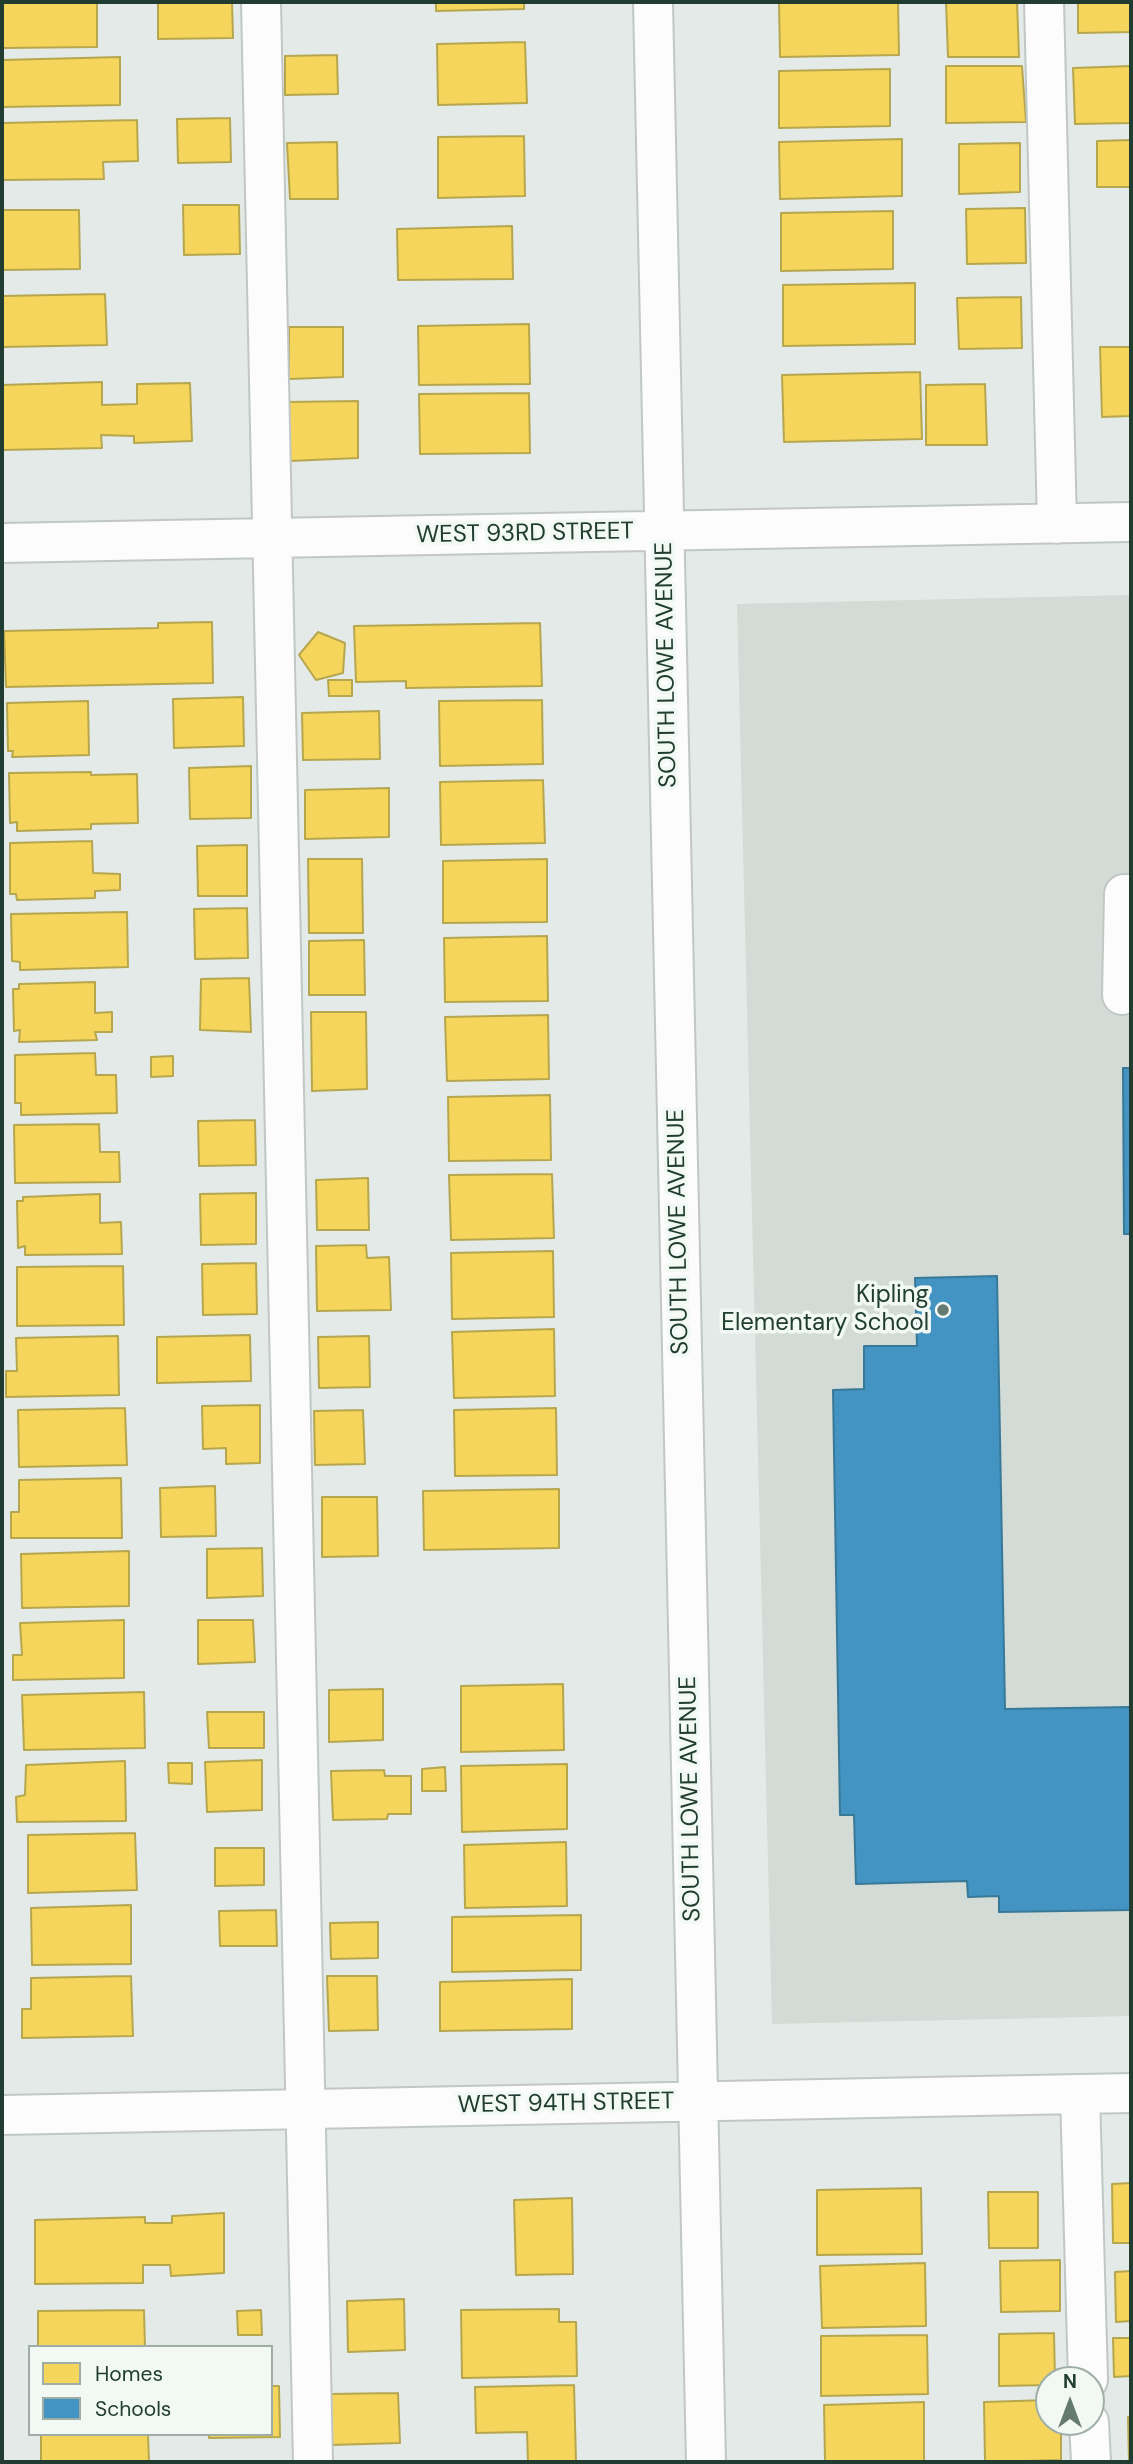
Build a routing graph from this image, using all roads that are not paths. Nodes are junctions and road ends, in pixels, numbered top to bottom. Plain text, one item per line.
1 (261, 2) edge
2 (653, 2) edge
3 (1044, 2) edge
4 (1131, 522) edge
5 (1056, 524) junction
6 (665, 531) junction
7 (271, 538) junction
8 (2, 543) edge
9 (1131, 894) edge
10 (1122, 995) dead end
11 (1131, 2093) edge
12 (1080, 2094) junction
13 (698, 2101) junction
14 (306, 2108) junction
15 (2, 2115) edge
16 (1088, 2366) edge
17 (1090, 2436) edge
18 (313, 2462) edge
19 (706, 2462) edge
20 (1091, 2462) edge

1 - 7 street
2 - 6 street, SOUTH LOWE AVENUE
3 - 5 street
4 - 5 street, WEST 93RD STREET
5 - 6 street, WEST 93RD STREET
6 - 7 street, WEST 93RD STREET
6 - 13 street, SOUTH LOWE AVENUE
7 - 8 street, WEST 93RD STREET
7 - 14 street
9 - 10 street
11 - 12 street, WEST 94TH STREET
12 - 13 street, WEST 94TH STREET
12 - 16 street
13 - 14 street, WEST 94TH STREET
13 - 19 street, SOUTH LOWE AVENUE
14 - 15 street, WEST 94TH STREET
14 - 18 street
17 - 20 street

